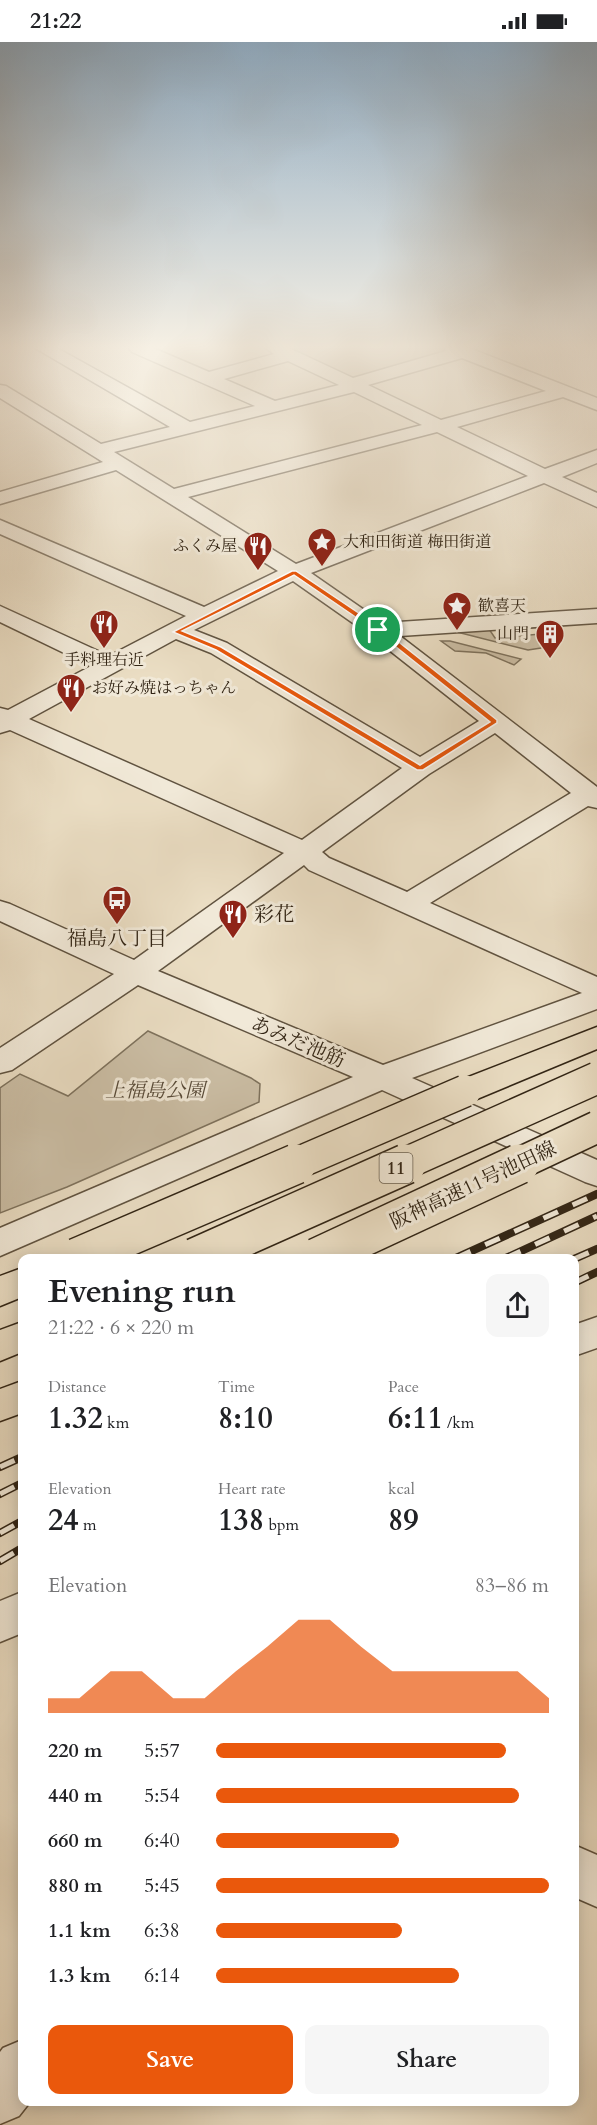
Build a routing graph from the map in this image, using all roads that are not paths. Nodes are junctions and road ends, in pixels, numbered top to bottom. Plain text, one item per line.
1 (87, 445) edge
2 (119, 445) edge
3 (366, 445) edge
4 (480, 445) edge
5 (96, 451) junction
6 (597, 456) edge
7 (117, 464) junction
8 (545, 476) junction
9 (0, 478) edge
10 (21, 491) junction
11 (169, 496) junction
12 (0, 498) edge
13 (597, 501) edge
14 (0, 526) edge
15 (294, 572) junction
16 (0, 613) edge
17 (205, 616) junction
18 (597, 616) edge
19 (378, 630) junction
20 (176, 632) junction
21 (108, 665) junction
22 (3, 720) edge
23 (495, 722) junction
24 (420, 768) junction
25 (593, 797) edge
26 (304, 850) junction
27 (408, 904) junction
28 (0, 910) edge
29 (136, 973) junction
30 (597, 988) edge
31 (597, 998) edge
32 (597, 1037) edge
33 (0, 1063) edge
34 (382, 1077) junction
35 (597, 1078) edge
36 (597, 1127) edge
37 (597, 1174) edge
38 (0, 1243) edge
39 (86, 1254) edge
40 (204, 1254) edge
41 (326, 1254) edge
42 (18, 1284) edge
43 (0, 1292) edge
44 (597, 1331) edge
45 (18, 1338) edge
46 (579, 1340) edge
47 (0, 1347) edge
48 (18, 1398) edge
49 (0, 1406) edge
50 (18, 1613) edge
51 (0, 1623) edge
52 (579, 1872) edge
53 (597, 1884) edge
54 (18, 2072) edge
55 (0, 2097) edge

1 - 5 street
2 - 5 street
3 - 11 street
4 - 8 street
5 - 7 street
6 - 8 street
7 - 10 street
7 - 11 street
8 - 13 street
8 - 15 street
9 - 10 street
10 - 12 street
11 - 15 street
14 - 17 street
15 - 17 street
15 - 19 street
16 - 21 street
17 - 20 street
18 - 19 street
19 - 23 street
20 - 21 street
20 - 24 street
21 - 22 street
22 - 26 street
23 - 24 street
23 - 25 street
24 - 26 street
25 - 27 street
26 - 27 street
26 - 29 street
27 - 30 street
28 - 29 street, あみだ池筋
29 - 33 street
29 - 34 street, あみだ池筋
31 - 34 street
32 - 39 highway, 11, bridge
34 - 37 street, あみだ池筋
34 - 38 street
35 - 40 highway, 11, bridge
36 - 41 highway, 阪神高速11号池田線 / 11, bridge
42 - 43 highway
44 - 46 street
45 - 47 highway
48 - 49 highway
50 - 51 street
52 - 53 street
54 - 55 street

